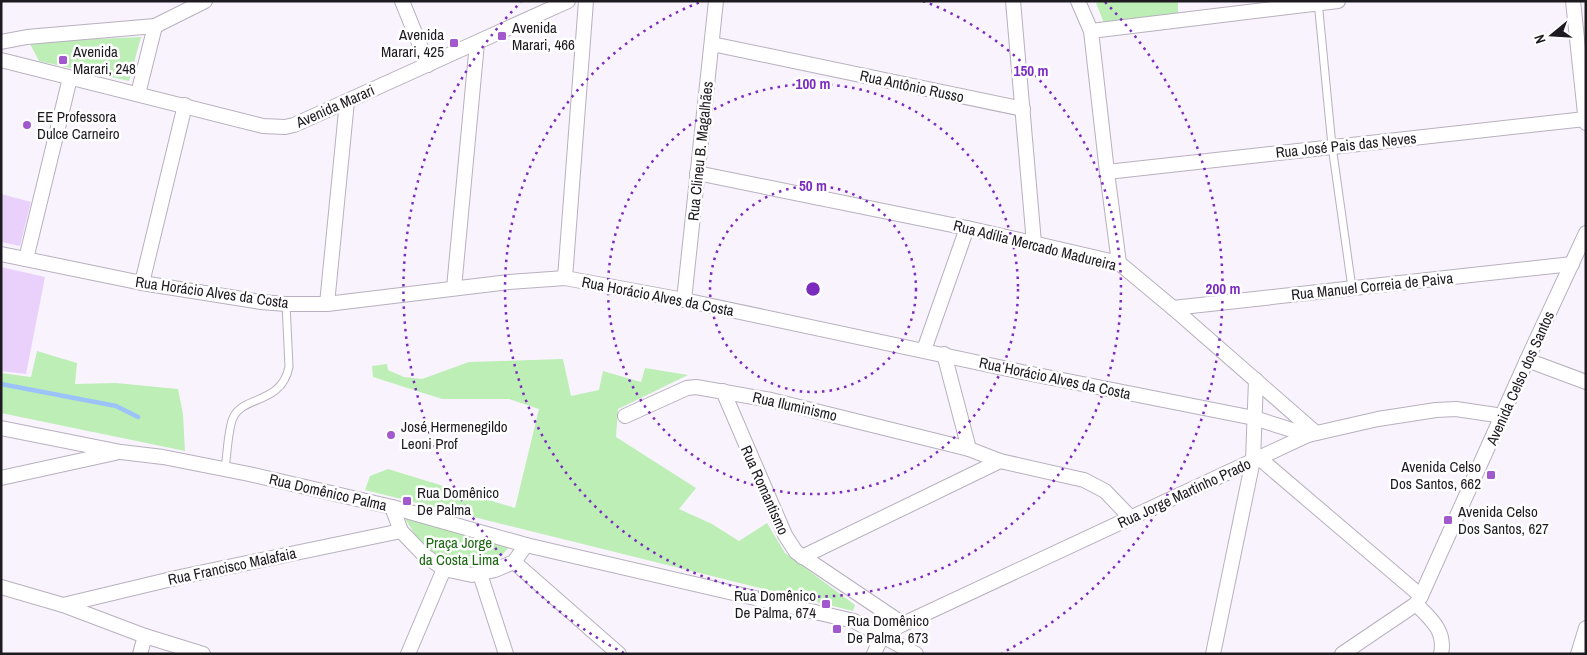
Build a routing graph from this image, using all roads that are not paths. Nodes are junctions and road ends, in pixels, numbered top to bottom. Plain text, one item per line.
1 (205, 1) edge
2 (402, 1) edge
3 (568, 1) edge
4 (586, 1) edge
5 (716, 1) edge
6 (1013, 1) edge
7 (1078, 1) edge
8 (1338, 1) edge
9 (1573, 1) edge
10 (1319, 2) edge
11 (155, 26) junction
12 (1091, 30) junction
13 (1, 42) edge
14 (477, 42) junction
15 (712, 44) junction
16 (1, 60) edge
17 (428, 65) junction
18 (70, 78) junction
19 (138, 94) junction
20 (347, 101) junction
21 (185, 105) junction
22 (1023, 109) junction
23 (1585, 121) edge
24 (1332, 146) junction
25 (1106, 172) junction
26 (697, 173) junction
27 (967, 228) junction
28 (1586, 233) edge
29 (1034, 243) junction
30 (1, 254) edge
31 (26, 259) junction
32 (1119, 263) junction
33 (1572, 264) junction
34 (566, 278) junction
35 (142, 283) junction
36 (454, 288) junction
37 (1352, 288) junction
38 (684, 300) junction
39 (286, 304) junction
40 (327, 304) junction
41 (1173, 308) junction
42 (924, 350) junction
43 (944, 354) junction
44 (1527, 360) junction
45 (1256, 380) junction
46 (1586, 382) edge
47 (722, 391) junction
48 (625, 416) dead end
49 (1502, 416) junction
50 (1254, 418) junction
51 (1, 428) edge
52 (1312, 434) junction
53 (969, 449) junction
54 (121, 452) junction
55 (1256, 459) junction
56 (1000, 461) junction
57 (225, 469) junction
58 (1, 478) edge
59 (392, 507) junction
60 (1131, 518) junction
61 (401, 531) junction
62 (526, 545) junction
63 (802, 557) junction
64 (514, 562) junction
65 (444, 569) junction
66 (480, 574) junction
67 (1, 588) edge
68 (1419, 600) junction
69 (63, 604) junction
70 (903, 624) junction
71 (1586, 628) edge
72 (882, 635) junction
73 (146, 636) junction
74 (140, 654) edge
75 (203, 654) edge
76 (408, 654) edge
77 (506, 654) edge
78 (619, 654) edge
79 (874, 654) edge
80 (916, 654) edge
81 (1213, 654) edge
82 (1342, 654) edge
83 (1441, 654) edge
84 (1578, 654) edge

1 - 11 street
2 - 17 street
3 - 14 street, Avenida Marari
4 - 34 street
5 - 15 street, Rua Clineu B. Magalhães
6 - 22 street
7 - 12 street
8 - 10 street
9 - 23 street
10 - 12 street
10 - 24 lane
11 - 13 street
11 - 19 street
12 - 25 street
14 - 17 street, Avenida Marari
14 - 36 street
15 - 22 street, Rua Antônio Russo
15 - 26 street, Rua Clineu B. Magalhães
16 - 18 street, Avenida Marari
17 - 20 street, Avenida Marari
18 - 19 street, Avenida Marari
18 - 31 street
19 - 21 street, Avenida Marari
20 - 21 street, Avenida Marari
20 - 40 street
21 - 35 street
22 - 29 street
23 - 24 street, Rua José Pais das Neves
24 - 25 street, Rua José Pais das Neves
24 - 37 lane
25 - 32 street
26 - 27 street, Rua Adília Mercado Madureira
26 - 38 street, Rua Clineu B. Magalhães
27 - 29 street, Rua Adília Mercado Madureira
27 - 42 street
28 - 33 street, Avenida Celso dos Santos
29 - 32 street, Rua Adília Mercado Madureira
30 - 31 street, Rua Horácio Alves da Costa
31 - 35 street, Rua Horácio Alves da Costa
32 - 41 street, Rua Adília Mercado Madureira
33 - 37 street, Rua Manuel Correia de Paiva
33 - 44 street, Avenida Celso dos Santos
34 - 36 street, Rua Horácio Alves da Costa
34 - 38 street, Rua Horácio Alves da Costa
35 - 39 street, Rua Horácio Alves da Costa
36 - 40 street, Rua Horácio Alves da Costa
37 - 41 street, Rua Manuel Correia de Paiva
38 - 42 street, Rua Horácio Alves da Costa
39 - 40 street, Rua Horácio Alves da Costa
39 - 57 lane
41 - 45 street, Rua Adília Mercado Madureira
42 - 43 street, Rua Horácio Alves da Costa
43 - 50 street, Rua Horácio Alves da Costa
43 - 53 street
44 - 46 street
44 - 49 street, Avenida Celso dos Santos
45 - 50 street
45 - 52 street, Rua Adília Mercado Madureira
47 - 48 street, Rua Iluminismo
47 - 53 street, Rua Iluminismo
47 - 63 street, Rua Romantismo
49 - 52 street, Rua Jorge Martinho Prado
49 - 68 street, Avenida Celso dos Santos
50 - 52 street, Rua Horácio Alves da Costa
50 - 55 street
51 - 54 street, Rua Domênico Palma
52 - 55 street, Rua Jorge Martinho Prado
53 - 56 street, Rua Iluminismo
54 - 57 street, Rua Domênico Palma
54 - 58 street
55 - 60 street, Rua Jorge Martinho Prado
55 - 68 street
55 - 81 street
56 - 60 street, Rua Iluminismo
56 - 63 street
57 - 59 street, Rua Domênico Palma
59 - 61 street
59 - 62 street, Rua Domênico Palma
60 - 70 street, Rua Jorge Martinho Prado
61 - 65 street
61 - 69 street, Rua Francisco Malafaia
62 - 64 street
62 - 72 street, Rua Domênico Palma
63 - 70 street, Rua Romantismo
64 - 66 street
64 - 78 street
65 - 66 street
65 - 76 street
66 - 77 street
67 - 69 street
68 - 82 street
68 - 83 street
69 - 73 street
70 - 72 street, Rua Jorge Martinho Prado
71 - 84 street
72 - 79 street
72 - 80 street
73 - 74 street
73 - 75 street

